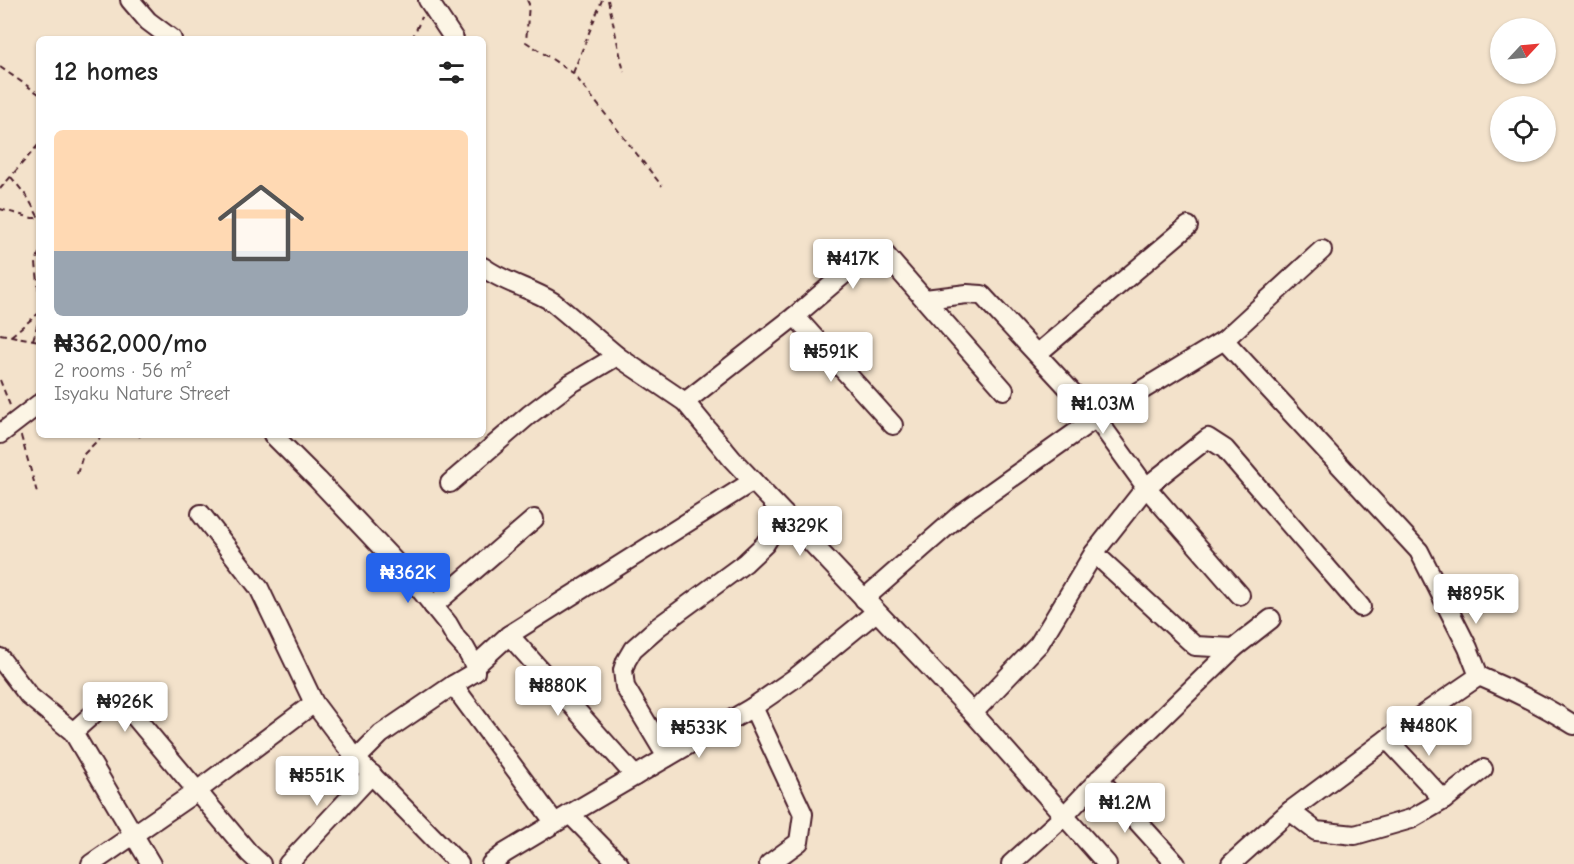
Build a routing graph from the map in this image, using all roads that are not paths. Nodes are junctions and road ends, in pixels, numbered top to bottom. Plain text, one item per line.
1 (130, 0) edge
2 (428, 1) edge
3 (168, 36) edge
4 (452, 36) edge
5 (1188, 226) dead end
6 (1322, 250) dead end
7 (486, 269) edge
8 (925, 299) junction
9 (795, 316) junction
10 (1224, 340) junction
11 (1037, 354) junction
12 (617, 356) junction
13 (1004, 390) dead end
14 (685, 402) junction
15 (36, 406) edge
16 (1096, 418) junction
17 (893, 425) dead end
18 (0, 434) edge
19 (276, 438) edge
20 (753, 481) junction
21 (450, 483) dead end
22 (1146, 487) junction
23 (201, 514) dead end
24 (784, 514) junction
25 (534, 519) dead end
26 (1094, 553) junction
27 (1240, 595) dead end
28 (432, 606) junction
29 (870, 606) junction
30 (1361, 607) dead end
31 (1271, 619) dead end
32 (509, 635) junction
33 (1234, 648) junction
34 (0, 658) edge
35 (475, 666) junction
36 (1479, 676) junction
37 (453, 685) junction
38 (314, 703) junction
39 (753, 707) junction
40 (973, 713) junction
41 (1574, 725) edge
42 (73, 732) junction
43 (1387, 739) junction
44 (667, 757) junction
45 (356, 759) junction
46 (1483, 769) dead end
47 (372, 774) junction
48 (634, 776) junction
49 (1099, 779) junction
50 (197, 791) junction
51 (1444, 800) junction
52 (1290, 811) junction
53 (1064, 816) junction
54 (563, 819) junction
55 (134, 835) junction
56 (91, 864) edge
57 (151, 864) edge
58 (261, 864) edge
59 (288, 864) edge
60 (459, 864) edge
61 (490, 864) edge
62 (619, 864) edge
63 (769, 864) edge
64 (1011, 864) edge
65 (1107, 864) edge
66 (1176, 864) edge
67 (1231, 864) edge

1 - 3 street
2 - 4 street
5 - 11 street
6 - 10 street
7 - 12 street
8 - 9 street
8 - 11 street
8 - 13 street
9 - 14 street
9 - 17 street
10 - 16 street
10 - 36 street
11 - 16 street
12 - 14 street
12 - 21 street
14 - 20 street
15 - 18 street
16 - 22 street
16 - 29 street
19 - 28 street
20 - 24 street
20 - 32 street
22 - 26 street
22 - 27 street
22 - 30 street
23 - 38 street
24 - 29 street
24 - 44 street
25 - 28 street
26 - 33 street
26 - 40 street
28 - 35 street
29 - 39 street
29 - 40 street
31 - 33 street
32 - 35 street
32 - 48 street
33 - 49 street
34 - 42 street
35 - 37 street
36 - 41 street
36 - 43 street
37 - 45 street
37 - 54 street
38 - 45 street
38 - 50 street
39 - 44 street
39 - 63 street
40 - 53 street
42 - 50 street
42 - 55 street
43 - 51 street
43 - 52 street
44 - 48 street
45 - 47 street
46 - 51 street
47 - 59 street
47 - 60 street
48 - 54 street
49 - 53 street
49 - 66 street
50 - 55 street
50 - 58 street
51 - 52 street
52 - 67 street
53 - 64 street
53 - 65 street
54 - 61 street
54 - 62 street
55 - 56 street
55 - 57 street

